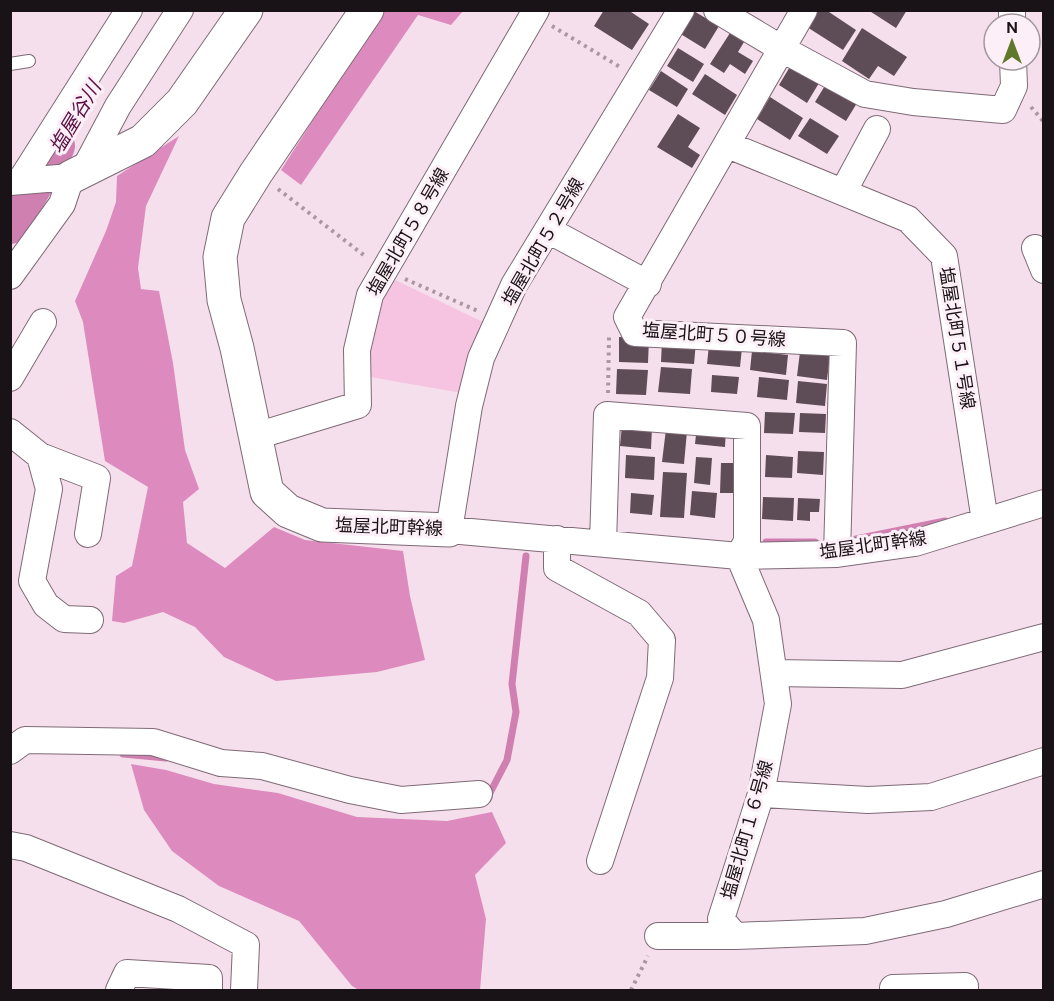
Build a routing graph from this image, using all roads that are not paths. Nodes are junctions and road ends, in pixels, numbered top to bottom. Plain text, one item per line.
1 (129, 10) edge
2 (180, 10) edge
3 (246, 10) edge
4 (367, 10) edge
5 (681, 10) edge
6 (717, 10) edge
7 (804, 10) edge
8 (535, 13) edge
9 (782, 49) junction
10 (29, 61) dead end
11 (10, 64) edge
12 (1013, 72) edge
13 (877, 129) dead end
14 (728, 145) junction
15 (78, 174) junction
16 (16, 181) edge
17 (843, 192) junction
18 (548, 230) junction
19 (10, 276) edge
20 (648, 284) junction
21 (43, 322) dead end
22 (10, 378) edge
23 (10, 432) edge
24 (256, 436) junction
25 (40, 456) junction
26 (1044, 503) edge
27 (985, 521) junction
28 (449, 530) junction
29 (88, 534) dead end
30 (557, 539) junction
31 (603, 543) junction
32 (837, 554) junction
33 (740, 556) junction
34 (90, 620) dead end
35 (1044, 637) edge
36 (774, 673) junction
37 (10, 751) edge
38 (1044, 761) edge
39 (479, 794) dead end
40 (761, 794) junction
41 (10, 845) edge
42 (600, 861) dead end
43 (1044, 884) edge
44 (658, 936) road end
45 (735, 936) junction
46 (119, 990) edge
47 (209, 990) edge
48 (244, 990) edge
49 (893, 990) edge
50 (965, 990) edge

1 - 16 street
2 - 15 street
3 - 15 street
4 - 24 street, 塩屋北町幹線
5 - 18 street, 塩屋北町５２号線
6 - 9 street
7 - 9 street, 塩屋北町５０号線
8 - 24 street, 塩屋北町５８号線
9 - 12 street
9 - 14 street, 塩屋北町５０号線
10 - 11 lane
13 - 17 street
14 - 17 street, 塩屋北町５１号線
14 - 20 street, 塩屋北町５０号線
15 - 16 street
15 - 19 street
17 - 27 street, 塩屋北町５１号線
18 - 20 street
18 - 28 street, 塩屋北町５２号線
20 - 32 street, 塩屋北町５０号線
21 - 22 street
23 - 25 street
24 - 28 street, 塩屋北町幹線
25 - 29 street
25 - 34 street
26 - 27 street, 塩屋北町幹線
27 - 32 street, 塩屋北町幹線
28 - 30 street, 塩屋北町幹線
30 - 31 street, 塩屋北町幹線
30 - 42 street
31 - 33 street, 塩屋北町幹線
31 - 33 street
32 - 33 street, 塩屋北町幹線
33 - 36 street, 塩屋北町１６号線
35 - 36 street
36 - 40 street, 塩屋北町１６号線
37 - 39 street
38 - 40 street
40 - 45 street, 塩屋北町１６号線
41 - 48 street
43 - 45 street
44 - 45 street
46 - 47 street
49 - 50 street

